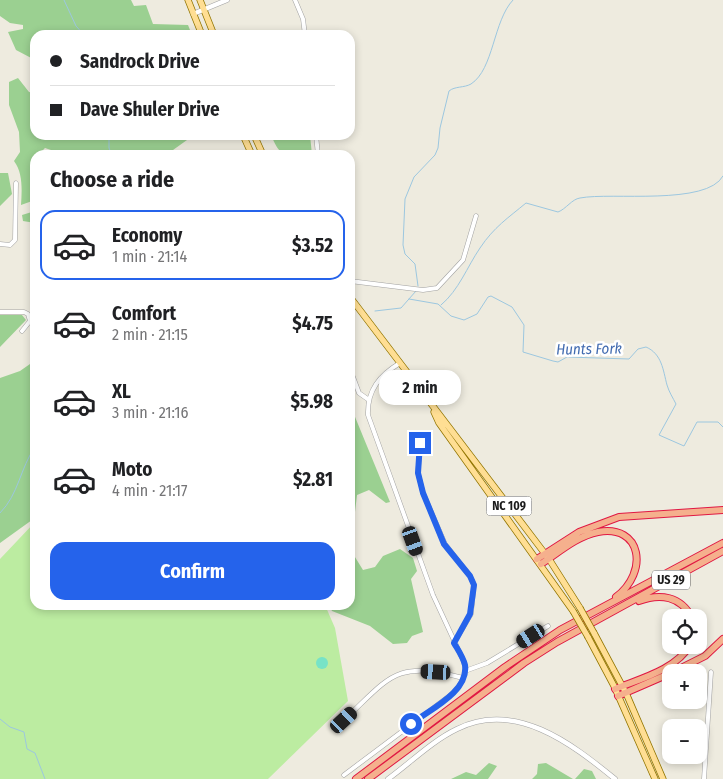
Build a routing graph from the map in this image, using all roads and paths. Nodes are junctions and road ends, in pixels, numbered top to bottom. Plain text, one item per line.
1 (188, 0) edge
2 (200, 0) edge
3 (228, 0) edge
4 (295, 0) edge
5 (204, 10) junction
6 (193, 14) junction
7 (200, 30) edge
8 (212, 30) edge
9 (305, 30) edge
10 (16, 183) dead end
11 (476, 216) dead end
12 (0, 244) edge
13 (355, 282) edge
14 (355, 304) edge
15 (0, 312) edge
16 (22, 331) dead end
17 (400, 363) junction
18 (355, 382) edge
19 (369, 400) junction
20 (432, 408) junction
21 (420, 443) dead end
22 (723, 510) edge
23 (723, 543) edge
24 (723, 551) edge
25 (546, 557) junction
26 (539, 561) junction
27 (603, 607) junction
28 (619, 608) junction
29 (688, 609) edge
30 (548, 626) dead end
31 (723, 639) edge
32 (454, 643) junction
33 (683, 654) edge
34 (689, 664) edge
35 (465, 671) junction
36 (710, 672) dead end
37 (662, 677) edge
38 (463, 678) junction
39 (622, 686) junction
40 (615, 689) junction
41 (626, 693) junction
42 (618, 696) junction
43 (344, 720) dead end
44 (344, 775) dead end
45 (356, 779) edge
46 (368, 779) edge
47 (388, 779) edge
48 (615, 779) edge
49 (655, 779) edge
50 (663, 779) edge
51 (704, 779) edge

1 - 6 main road
2 - 5 main road
3 - 5 street
4 - 9 street
5 - 6 street
5 - 8 main road
6 - 7 main road
10 - 12 street
11 - 13 street
14 - 17 main road, NC 109
15 - 16 street
17 - 19 street
17 - 20 main road, NC 109
18 - 19 street
19 - 32 street
20 - 25 main road, NC 109
20 - 26 main road, NC 109
21 - 32 street
22 - 25 highway
23 - 27 highway, US 29
24 - 28 highway, US 29
25 - 26 highway
25 - 27 highway
25 - 39 main road, NC 109, bridge
26 - 40 main road, NC 109, bridge
27 - 45 highway, US 29
28 - 29 highway
28 - 46 highway, US 29
30 - 35 street
31 - 34 highway
32 - 35 street
33 - 39 highway
35 - 38 street
36 - 51 street
37 - 41 highway
38 - 43 street
38 - 44 street
39 - 40 highway
39 - 41 main road, NC 109
40 - 42 main road, NC 109
41 - 42 highway
41 - 50 main road, NC 109
42 - 49 main road, NC 109
47 - 48 street

